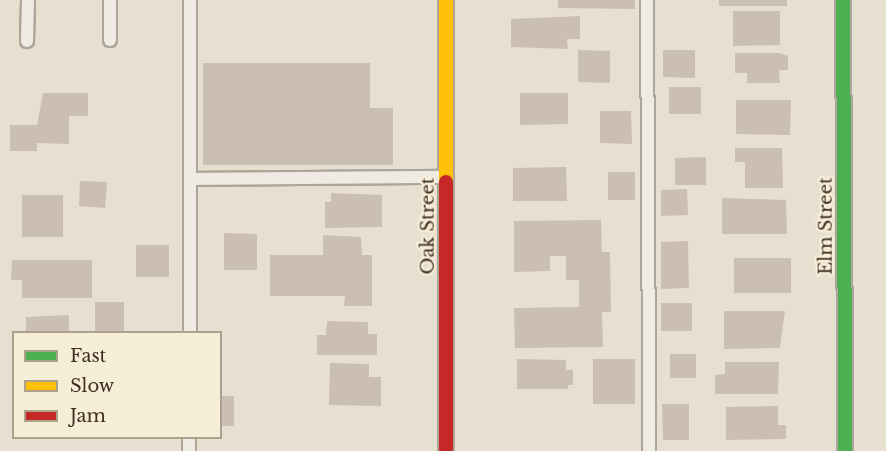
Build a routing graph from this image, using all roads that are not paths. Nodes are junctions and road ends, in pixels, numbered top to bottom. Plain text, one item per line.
1 (28, 0) edge
2 (110, 0) edge
3 (190, 0) edge
4 (446, 0) edge
5 (647, 0) edge
6 (843, 0) edge
7 (110, 40) dead end
8 (27, 42) dead end
9 (446, 177) junction
10 (190, 179) junction
11 (190, 331) edge
12 (446, 451) edge
13 (649, 451) edge
14 (845, 451) edge

1 - 8 lane
2 - 7 lane
3 - 10 lane
4 - 9 street, Oak Street
5 - 13 lane
6 - 14 street, Elm Street
9 - 10 lane
9 - 12 street, Oak Street
10 - 11 lane

